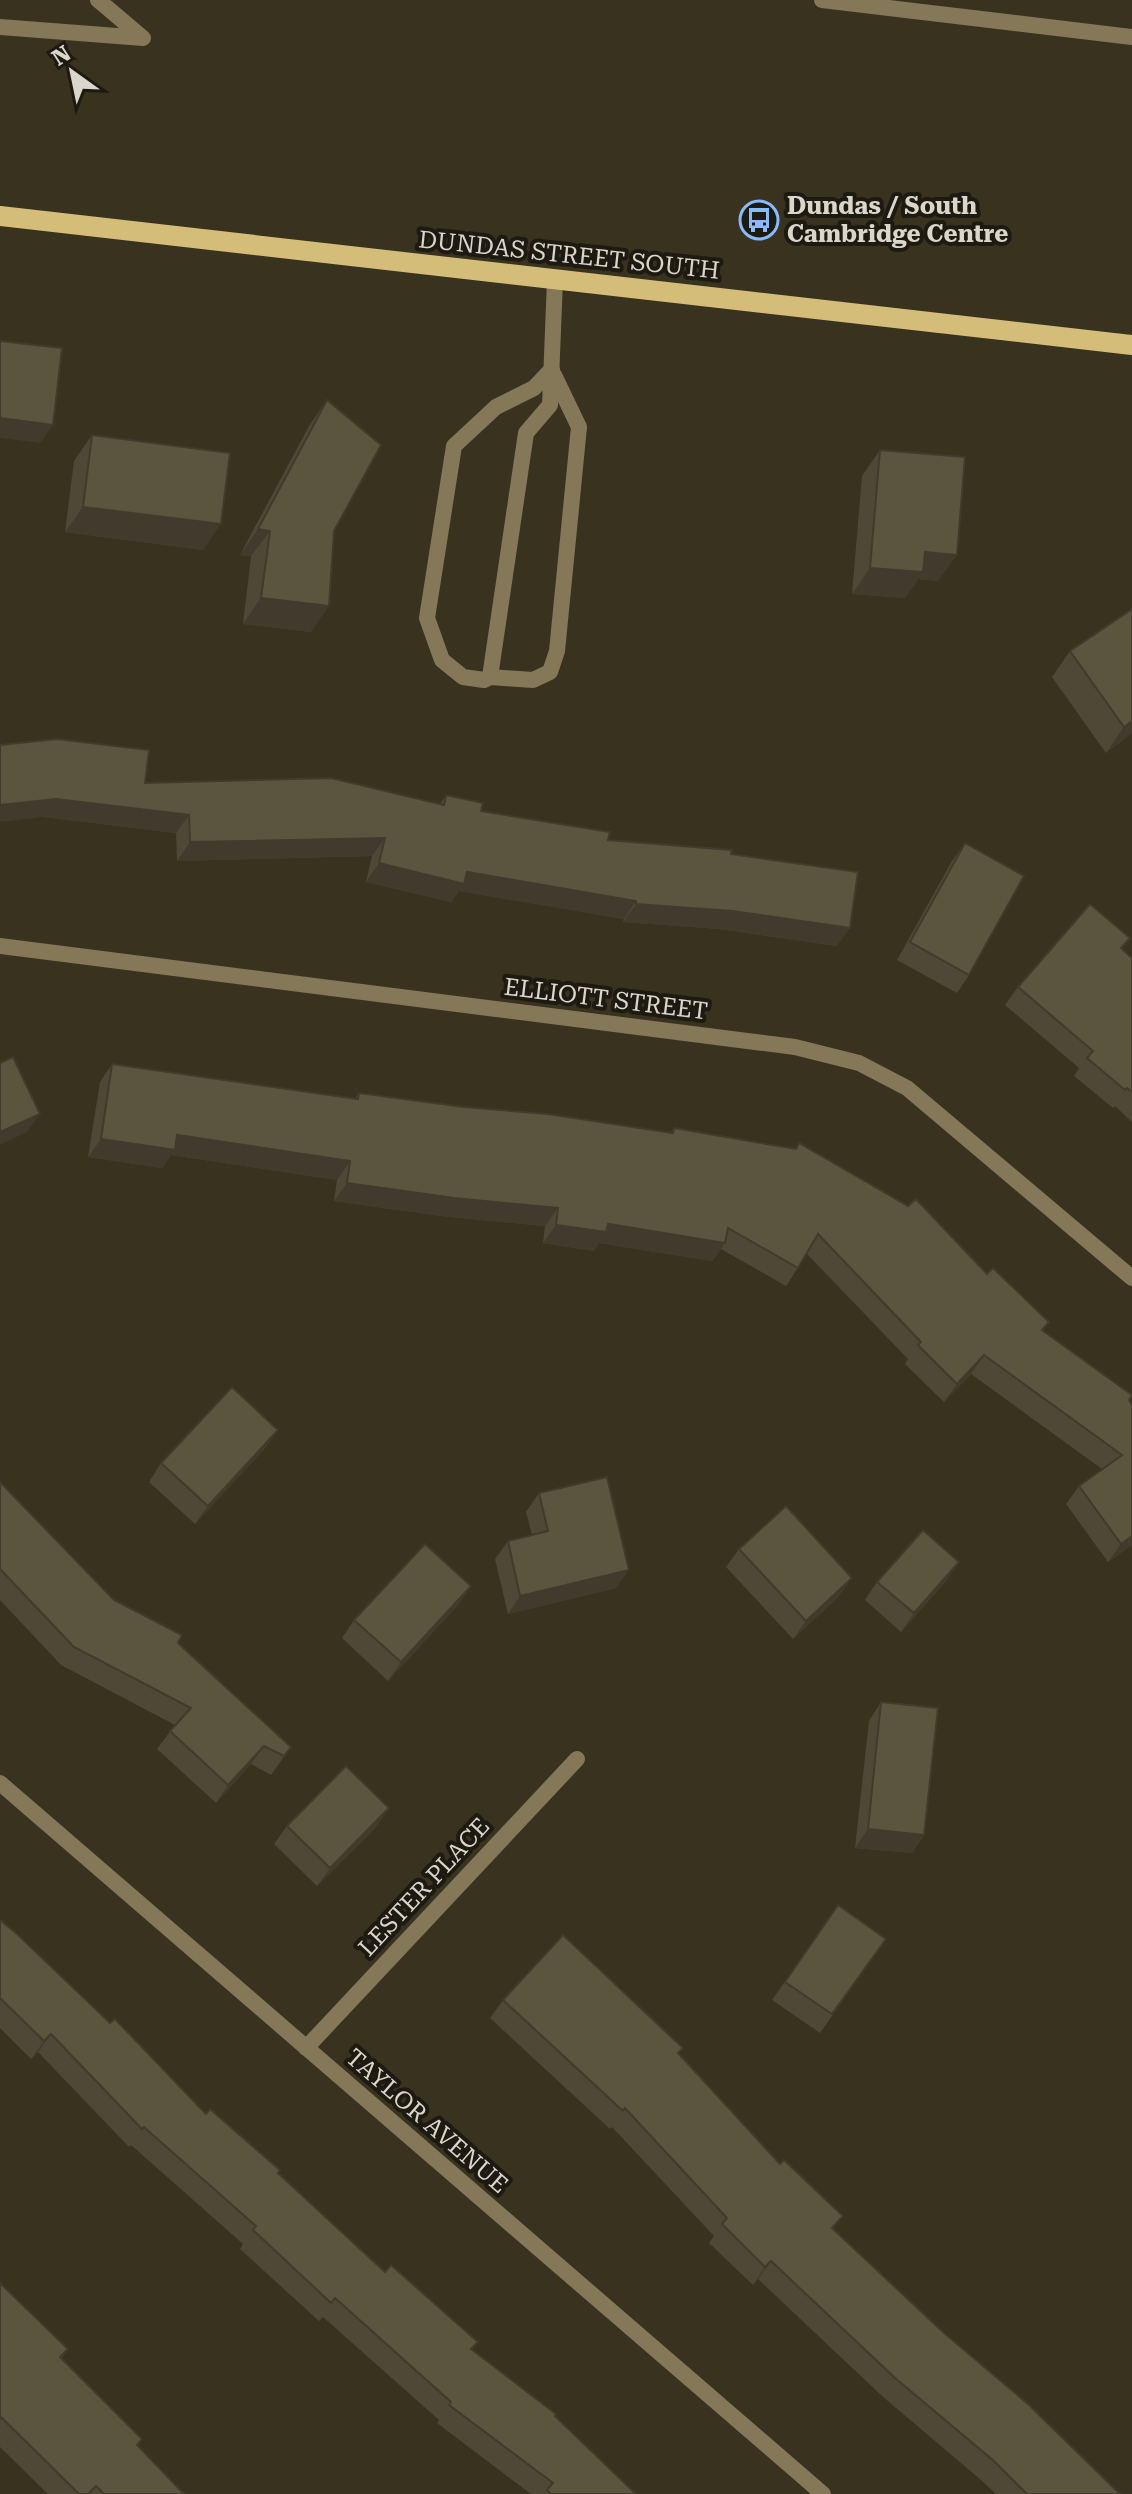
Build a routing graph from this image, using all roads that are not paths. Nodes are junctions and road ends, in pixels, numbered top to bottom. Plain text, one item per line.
1 (98, 0) edge
2 (822, 0) edge
3 (0, 27) edge
4 (1132, 37) edge
5 (0, 216) edge
6 (555, 280) junction
7 (1132, 345) edge
8 (552, 369) junction
9 (490, 677) junction
10 (0, 946) edge
11 (1132, 1278) edge
12 (577, 1759) dead end
13 (0, 1783) edge
14 (306, 2048) junction
15 (823, 2494) edge

1 - 3 street
2 - 4 street
5 - 6 main road, DUNDAS STREET SOUTH
6 - 7 main road, DUNDAS STREET SOUTH
6 - 8 street
8 - 9 street
8 - 9 street
8 - 9 street
10 - 11 street, ELLIOTT STREET
12 - 14 street, LESTER PLACE
13 - 14 street, TAYLOR AVENUE
14 - 15 street, TAYLOR AVENUE

